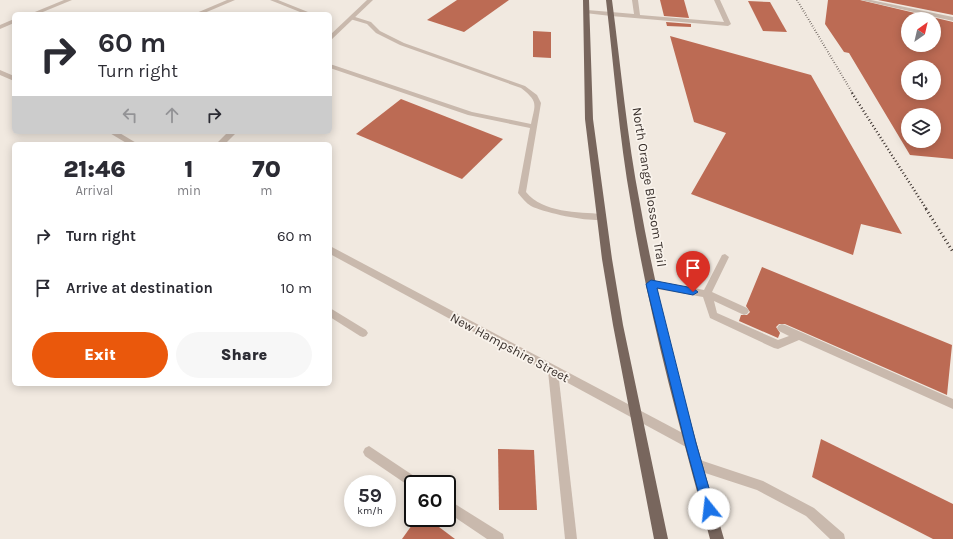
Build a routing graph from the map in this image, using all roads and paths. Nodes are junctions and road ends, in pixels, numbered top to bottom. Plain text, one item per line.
1 (69, 0) edge
2 (232, 0) edge
3 (273, 0) edge
4 (370, 0) edge
5 (586, 0) edge
6 (609, 0) edge
7 (635, 0) edge
8 (716, 0) edge
9 (864, 0) edge
10 (38, 12) edge
11 (201, 12) edge
12 (305, 12) edge
13 (587, 12) junction
14 (611, 14) junction
15 (636, 16) junction
16 (352, 18) junction
17 (953, 19) edge
18 (12, 22) edge
19 (0, 27) edge
20 (332, 37) edge
21 (332, 67) edge
22 (0, 72) edge
23 (12, 78) edge
24 (534, 127) junction
25 (116, 134) edge
26 (231, 134) edge
27 (130, 142) edge
28 (222, 142) edge
29 (602, 217) junction
30 (332, 251) edge
31 (725, 257) dead end
32 (651, 284) junction
33 (707, 294) junction
34 (744, 311) dead end
35 (332, 313) edge
36 (782, 328) dead end
37 (363, 333) dead end
38 (799, 336) junction
39 (553, 371) junction
40 (953, 404) edge
41 (636, 415) junction
42 (690, 443) junction
43 (369, 452) dead end
44 (697, 465) junction
45 (404, 476) edge
46 (456, 511) edge
47 (498, 539) edge
48 (571, 539) edge
49 (661, 539) edge
50 (717, 539) edge
51 (839, 539) edge

1 - 10 street
2 - 11 lane
3 - 12 lane
4 - 16 street
5 - 13 main road
6 - 14 main road, North Orange Blossom Trail
7 - 15 lane
8 - 15 lane
9 - 17 lane
13 - 14 street
13 - 29 main road
14 - 15 lane
14 - 32 main road, North Orange Blossom Trail
16 - 20 street
16 - 24 lane
18 - 19 street
21 - 24 lane
22 - 23 street
24 - 29 lane
25 - 27 street
26 - 28 street
29 - 41 main road
30 - 39 street, New Hampshire Street
31 - 33 lane
32 - 33 lane
32 - 42 main road, North Orange Blossom Trail
33 - 34 lane
33 - 38 lane
35 - 37 lane
36 - 38 lane
38 - 40 lane
39 - 41 street, New Hampshire Street
39 - 48 lane
41 - 42 street, New Hampshire Street
41 - 49 main road
42 - 44 main road, North Orange Blossom Trail
43 - 45 lane
44 - 50 main road, North Orange Blossom Trail
44 - 51 lane
46 - 47 lane

